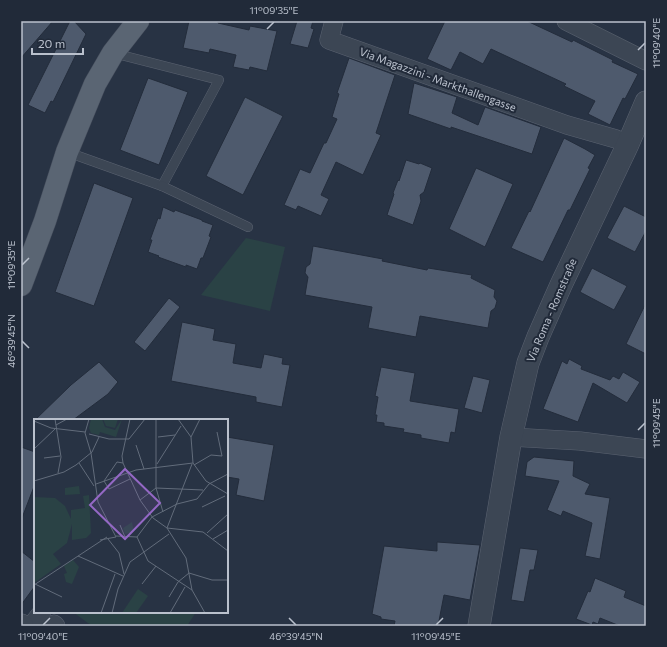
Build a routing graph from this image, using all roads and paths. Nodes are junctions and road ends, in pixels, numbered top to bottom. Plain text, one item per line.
1 (138, 21) edge
2 (334, 21) edge
3 (566, 21) edge
4 (113, 53) junction
5 (646, 61) edge
6 (646, 102) edge
7 (628, 144) junction
8 (67, 152) junction
9 (162, 186) junction
10 (248, 227) dead end
11 (21, 285) edge
12 (511, 437) junction
13 (646, 450) edge
14 (41, 613) edge
15 (31, 626) edge
16 (52, 626) edge
17 (56, 626) edge
18 (479, 626) edge

1 - 4 main road
2 - 7 street, Via Magazzini - Markthallengasse
3 - 5 street
4 - 8 main road
4 - 9 lane
6 - 7 street, Via Roma - Romstraße
7 - 12 street, Via Roma - Romstraße
8 - 9 lane
8 - 11 main road
9 - 10 lane
12 - 13 street
12 - 18 street, Via Roma - Romstraße
14 - 15 street
16 - 17 street

